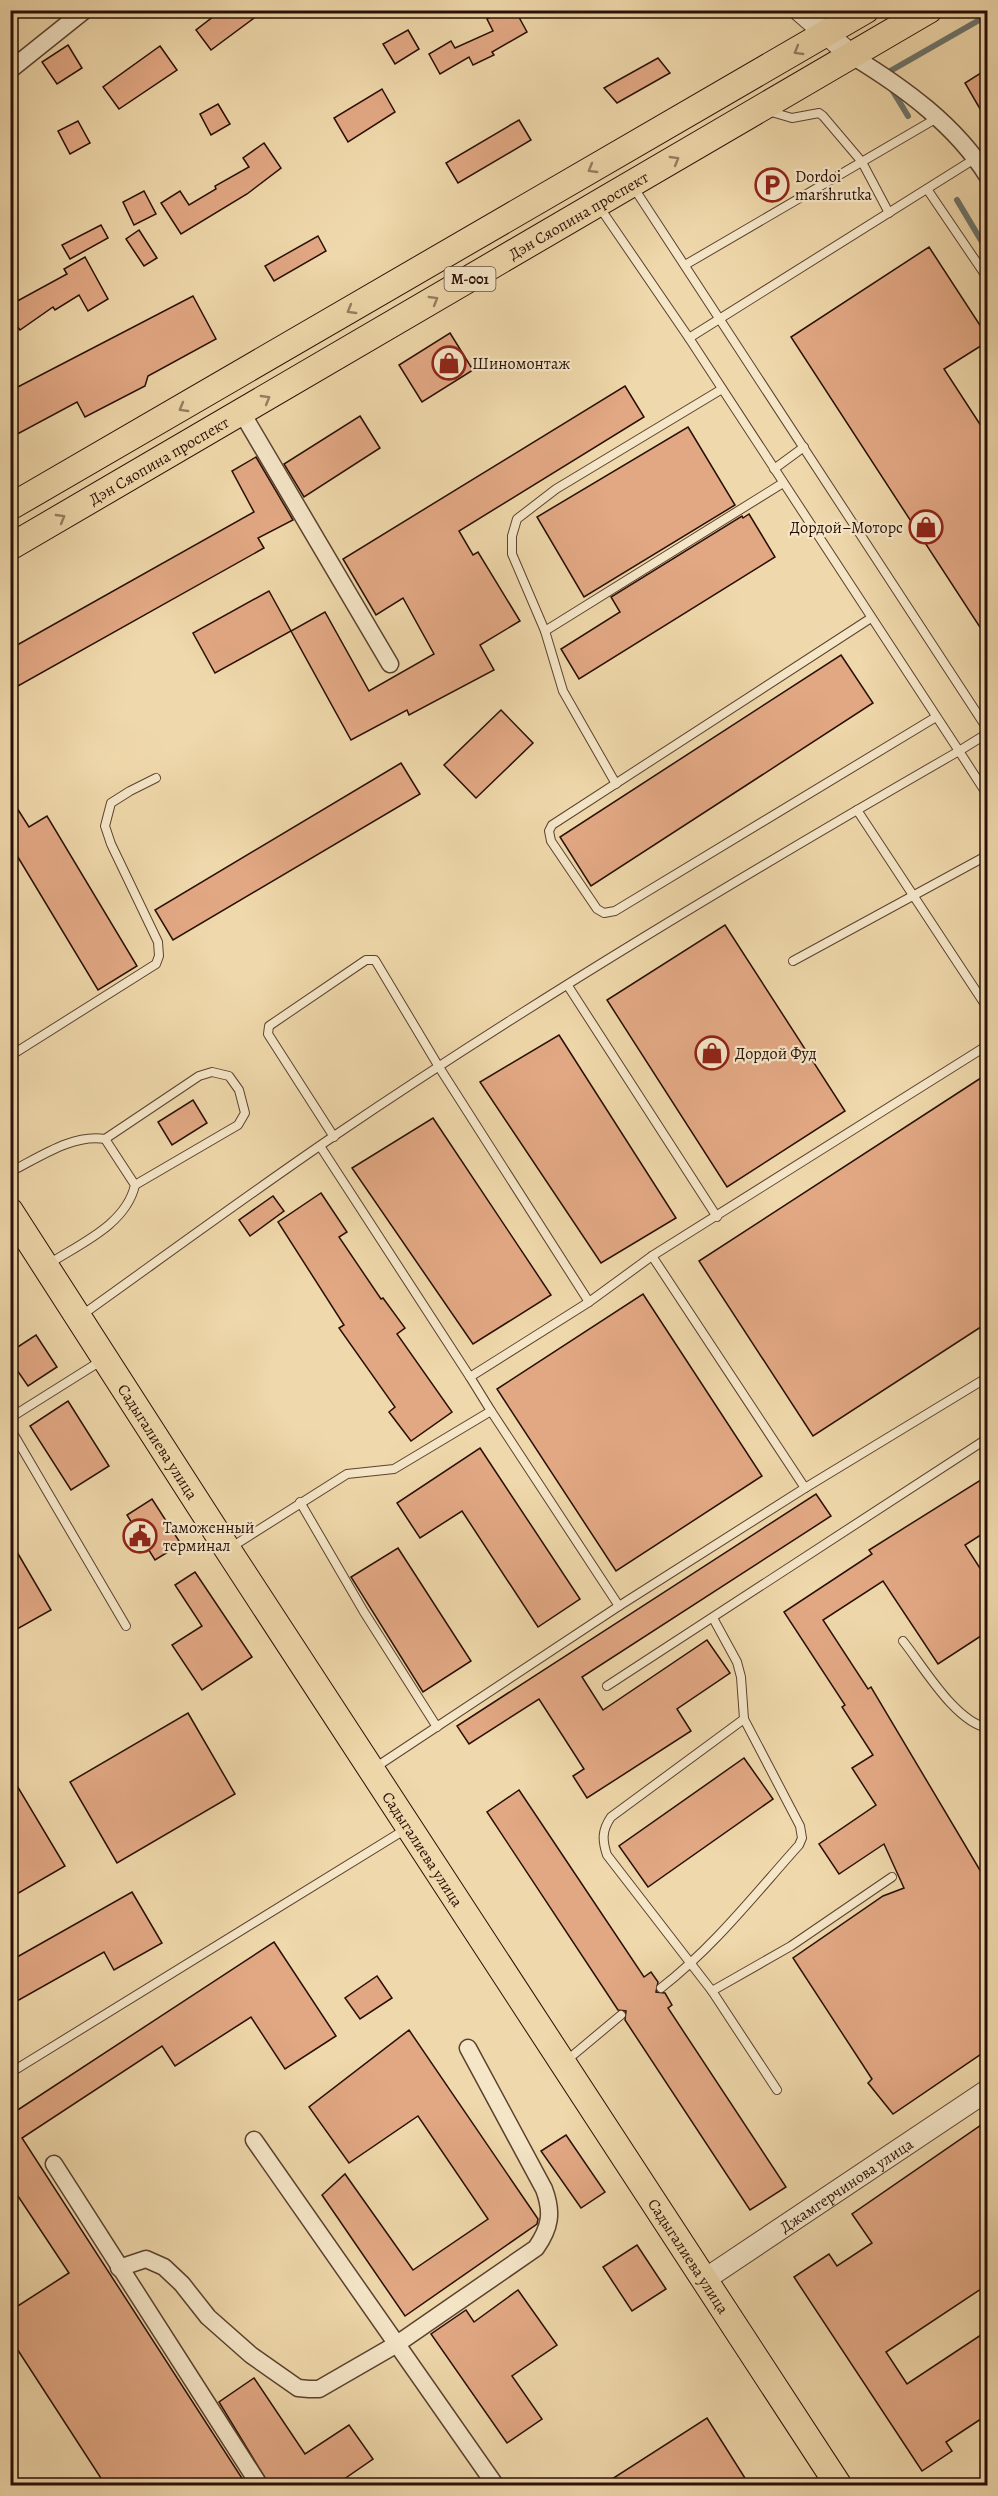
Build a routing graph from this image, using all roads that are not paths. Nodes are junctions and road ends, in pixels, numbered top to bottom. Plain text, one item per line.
1 (85, 10) edge
2 (799, 10) edge
3 (866, 10) edge
4 (929, 10) edge
5 (826, 34) junction
6 (852, 56) junction
7 (10, 70) edge
8 (759, 110) junction
9 (937, 117) junction
10 (976, 158) junction
11 (862, 162) junction
12 (987, 177) edge
13 (632, 185) junction
14 (927, 189) junction
15 (598, 205) junction
16 (889, 213) junction
17 (686, 265) junction
18 (987, 279) edge
19 (720, 318) junction
20 (689, 338) junction
21 (722, 389) junction
22 (242, 413) junction
23 (804, 447) junction
24 (774, 469) junction
25 (783, 483) junction
26 (10, 507) edge
27 (10, 547) edge
28 (871, 618) junction
29 (545, 631) junction
30 (390, 664) dead end
31 (936, 717) junction
32 (987, 731) edge
33 (958, 751) junction
34 (156, 778) dead end
35 (616, 784) junction
36 (987, 796) edge
37 (857, 810) junction
38 (987, 855) edge
39 (915, 894) junction
40 (793, 961) dead end
41 (568, 986) junction
42 (987, 1009) edge
43 (987, 1045) edge
44 (10, 1056) edge
45 (439, 1067) junction
46 (334, 1137) junction
47 (105, 1139) junction
48 (320, 1146) junction
49 (10, 1172) edge
50 (135, 1185) junction
51 (717, 1216) junction
52 (16, 1225) edge
53 (652, 1256) junction
54 (47, 1265) junction
55 (589, 1302) junction
56 (79, 1316) junction
57 (106, 1358) junction
58 (470, 1377) junction
59 (987, 1377) edge
60 (491, 1411) junction
61 (10, 1418) edge
62 (10, 1428) edge
63 (987, 1438) edge
64 (805, 1488) junction
65 (300, 1502) junction
66 (228, 1550) junction
67 (619, 1606) junction
68 (713, 1618) junction
69 (126, 1626) dead end
70 (903, 1641) dead end
71 (607, 1686) dead end
72 (744, 1719) junction
73 (437, 1727) junction
74 (987, 1728) edge
75 (372, 1770) junction
76 (410, 1827) junction
77 (892, 1877) dead end
78 (692, 1965) junction
79 (661, 1988) dead end
80 (712, 1991) junction
81 (621, 2015) dead end
82 (468, 2048) dead end
83 (562, 2064) junction
84 (10, 2073) edge
85 (777, 2090) dead end
86 (987, 2090) edge
87 (254, 2140) dead end
88 (54, 2164) dead end
89 (119, 2268) junction
90 (704, 2280) junction
91 (397, 2344) junction
92 (260, 2486) edge
93 (496, 2486) edge
94 (839, 2486) edge

1 - 7 street
2 - 5 street
3 - 5 main road, Дэн Сяопина проспект / M-001
4 - 6 main road, Дэн Сяопина проспект / M-001
5 - 6 street
5 -> 26 main road, Дэн Сяопина проспект / M-001
6 - 8 main road, Дэн Сяопина проспект / M-001
6 - 9 street
8 - 11 lane
13 -> 8 main road, Дэн Сяопина проспект / M-001
9 - 10 street
9 - 11 lane
10 - 12 street
10 - 14 lane
11 - 16 lane
11 - 17 lane
13 - 15 main road, Дэн Сяопина проспект / M-001
13 - 17 lane
14 - 16 lane
14 - 18 lane
15 - 20 lane
22 -> 15 main road, Дэн Сяопина проспект / M-001
16 - 19 lane
17 - 19 lane
19 - 20 lane
19 - 23 lane
20 - 21 lane
21 - 24 lane
21 - 29 lane
27 -> 22 main road, Дэн Сяопина проспект / M-001
22 - 30 street
23 - 24 lane
23 - 32 lane
24 - 25 lane
25 - 28 lane
25 - 29 lane
28 - 31 lane
28 - 35 lane
29 - 35 lane
31 - 33 lane
31 - 35 lane
32 - 33 lane
33 - 36 lane
33 - 37 lane
34 - 44 lane
37 - 39 lane
37 - 41 lane
38 - 39 lane
39 - 40 lane
39 - 42 lane
41 - 45 lane
41 - 51 lane
43 - 51 lane
45 - 46 lane
45 - 46 lane
45 - 55 lane
46 - 48 lane
47 - 49 lane
47 - 50 lane
47 - 50 lane
48 - 56 lane
48 - 58 lane
50 - 54 lane
51 - 53 lane
52 - 54 main road, Садыгалиева улица
53 - 55 lane
53 - 64 lane
54 - 56 main road, Садыгалиева улица
55 - 58 lane
56 - 57 main road, Садыгалиева улица
57 - 61 lane
57 - 66 main road, Садыгалиева улица
58 - 60 lane
59 - 64 lane
60 - 65 lane
60 - 67 lane
62 - 69 lane
63 - 68 lane
64 - 67 lane
65 - 66 lane
65 - 73 lane
66 - 75 main road, Садыгалиева улица
67 - 73 lane
68 - 71 lane
68 - 72 lane
70 - 74 lane
72 - 78 lane
72 - 78 lane
73 - 75 lane
75 - 76 main road, Садыгалиева улица
76 - 83 main road, Садыгалиева улица
76 - 84 lane
77 - 80 lane
78 - 79 lane
78 - 80 lane
80 - 85 lane
81 - 83 lane
82 - 91 street
83 - 90 main road, Садыгалиева улица
86 - 90 street, Джамгерчинова улица
87 - 91 street
88 - 89 street
89 - 91 street
89 - 92 street
90 - 94 main road, Садыгалиева улица
91 - 93 street

